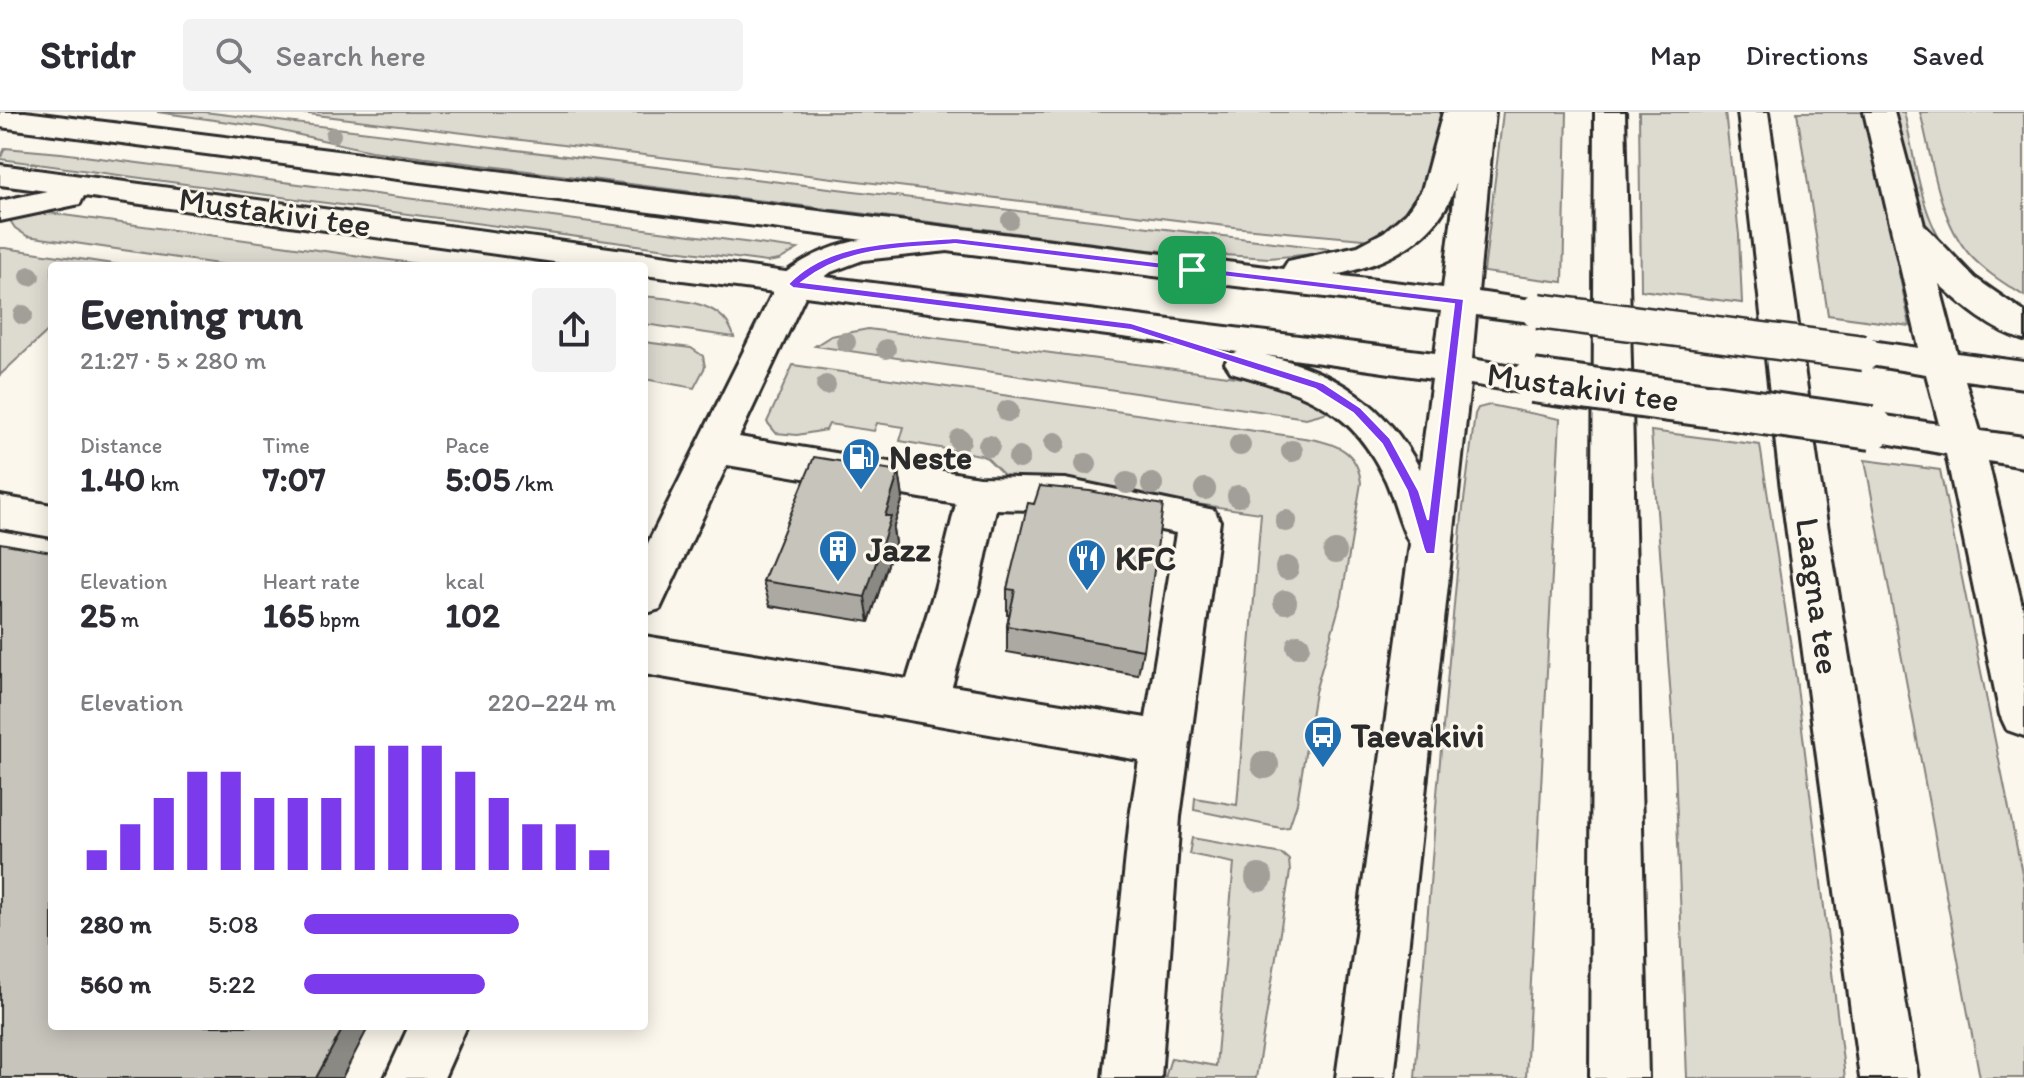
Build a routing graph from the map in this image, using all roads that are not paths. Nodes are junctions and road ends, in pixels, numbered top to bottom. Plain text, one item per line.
1 (83, 112) edge
2 (1458, 112) edge
3 (1480, 112) edge
4 (1610, 112) edge
5 (1753, 112) edge
6 (1879, 112) edge
7 (0, 118) edge
8 (141, 137) junction
9 (0, 175) edge
10 (118, 190) junction
11 (0, 211) edge
12 (1906, 227) junction
13 (955, 241) junction
14 (635, 262) edge
15 (648, 264) edge
16 (1192, 270) junction
17 (793, 284) junction
18 (1460, 302) junction
19 (1131, 327) junction
20 (2024, 328) edge
21 (1941, 364) junction
22 (1453, 368) junction
23 (2024, 375) edge
24 (1964, 443) junction
25 (715, 448) junction
26 (2024, 452) edge
27 (979, 493) junction
28 (0, 512) edge
29 (48, 520) edge
30 (1431, 550) junction
31 (2024, 560) edge
32 (648, 588) edge
33 (2010, 654) junction
34 (648, 656) edge
35 (924, 702) junction
36 (2024, 715) edge
37 (1166, 743) junction
38 (437, 1030) edge
39 (1364, 1075) edge
40 (414, 1078) edge
41 (1132, 1078) edge
42 (1619, 1078) edge
43 (1889, 1078) edge

1 - 8 main road
2 - 16 main road
3 - 18 main road
4 - 42 main road
5 - 43 main road, Laagna tee
6 - 12 main road
7 - 8 main road, Mustakivi tee
8 - 13 main road, Mustakivi tee
9 - 10 main road, Mustakivi tee
10 - 11 main road
10 - 14 main road, Mustakivi tee
12 - 20 main road
12 - 21 main road
13 - 16 main road, Mustakivi tee
13 - 17 main road
15 - 17 main road, Mustakivi tee
16 - 18 main road, Mustakivi tee
17 - 19 main road, Mustakivi tee
17 - 25 main road
18 - 21 main road, Mustakivi tee, bridge
18 - 22 main road
19 - 22 main road, Mustakivi tee
19 - 30 main road
21 - 23 main road, Mustakivi tee
21 - 24 main road
22 - 24 main road, Mustakivi tee, bridge
22 - 30 main road
24 - 26 main road, Mustakivi tee
24 - 33 main road
25 - 27 main road
25 - 32 main road
27 - 35 main road
27 - 37 main road
28 - 29 main road
30 - 39 main road
31 - 33 main road
33 - 36 main road
34 - 35 main road
35 - 37 main road
37 - 41 main road
38 - 40 main road

